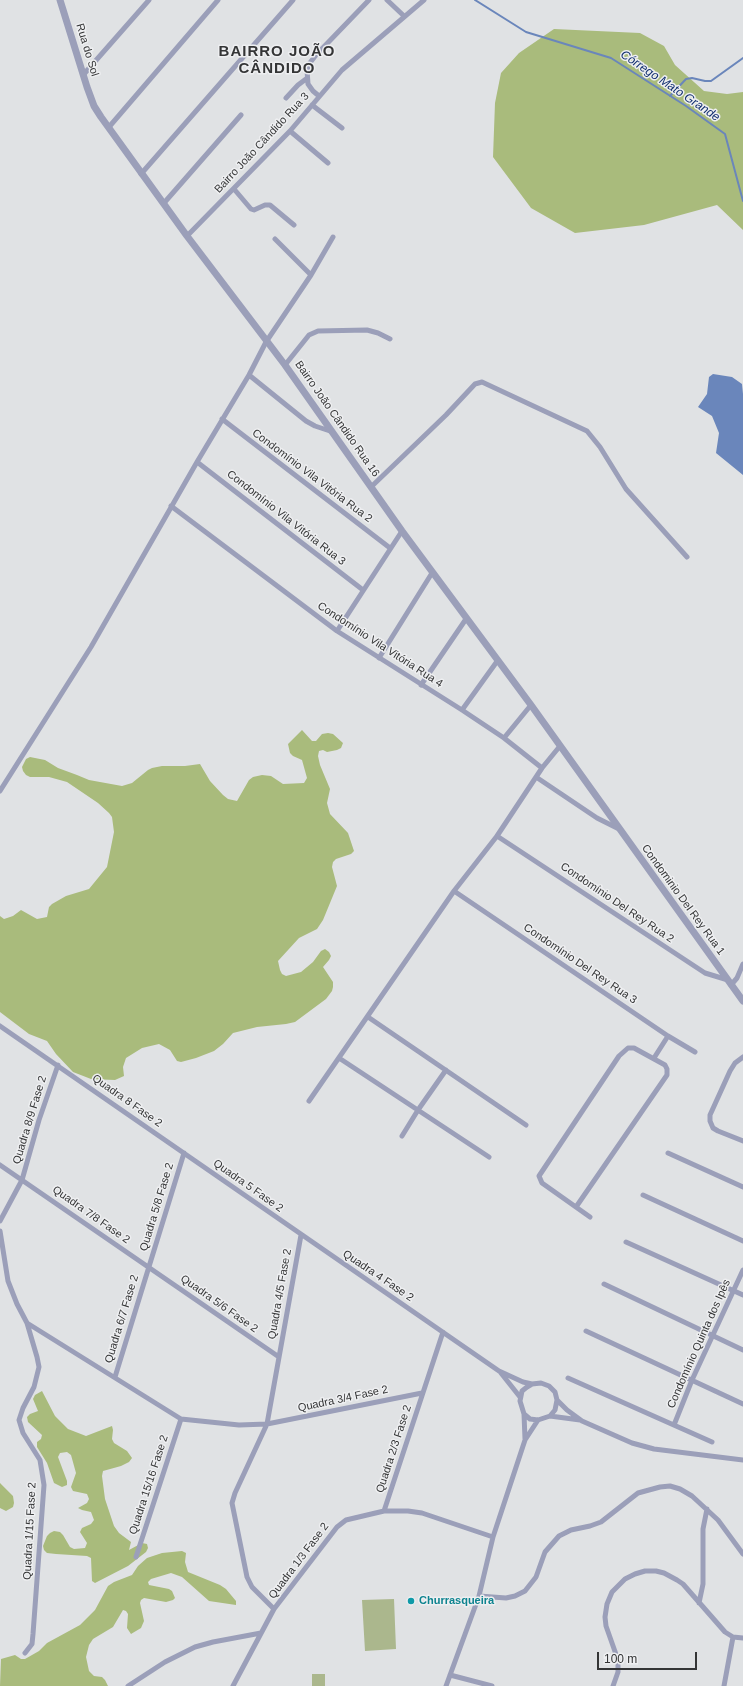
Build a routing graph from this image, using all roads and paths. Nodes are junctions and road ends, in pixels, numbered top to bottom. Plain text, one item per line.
1 (60, 0) edge
2 (149, 0) edge
3 (218, 0) edge
4 (293, 0) edge
5 (369, 0) edge
6 (387, 0) edge
7 (424, 0) edge
8 (404, 16) junction
9 (84, 74) junction
10 (306, 80) junction
11 (319, 96) junction
12 (286, 98) dead end
13 (312, 105) junction
14 (94, 106) joint
15 (241, 115) dead end
16 (108, 127) junction
17 (342, 128) dead end
18 (290, 131) junction
19 (328, 164) dead end
20 (141, 174) junction
21 (234, 189) junction
22 (164, 203) junction
23 (294, 225) dead end
24 (187, 236) junction
25 (333, 237) dead end
26 (275, 239) dead end
27 (311, 275) junction
28 (390, 339) dead end
29 (266, 342) junction
30 (285, 365) junction
31 (249, 376) junction
32 (222, 419) junction
33 (330, 431) junction
34 (196, 462) junction
35 (371, 488) junction
36 (171, 506) junction
37 (402, 531) junction
38 (390, 548) junction
39 (687, 557) dead end
40 (432, 573) junction
41 (363, 590) junction
42 (466, 619) junction
43 (337, 631) junction
44 (379, 658) junction
45 (498, 660) junction
46 (421, 685) junction
47 (530, 705) junction
48 (462, 710) junction
49 (504, 738) junction
50 (560, 746) junction
51 (542, 768) junction
52 (536, 777) junction
53 (0, 791) edge
54 (618, 828) junction
55 (498, 836) junction
56 (454, 891) junction
57 (743, 964) edge
58 (729, 983) junction
59 (743, 1001) edge
60 (368, 1016) junction
61 (0, 1026) edge
62 (668, 1036) junction
63 (695, 1052) dead end
64 (743, 1056) edge
65 (339, 1058) junction
66 (654, 1058) junction
67 (58, 1065) junction
68 (446, 1070) junction
69 (309, 1101) dead end
70 (418, 1110) junction
71 (526, 1125) dead end
72 (402, 1136) dead end
73 (743, 1141) edge
74 (184, 1153) junction
75 (668, 1153) dead end
76 (489, 1157) dead end
77 (0, 1165) edge
78 (22, 1180) junction
79 (743, 1187) edge
80 (643, 1195) dead end
81 (576, 1207) junction
82 (590, 1217) dead end
83 (0, 1221) edge
84 (0, 1231) edge
85 (301, 1235) junction
86 (743, 1241) edge
87 (626, 1242) dead end
88 (149, 1267) junction
89 (743, 1270) edge
90 (604, 1284) dead end
91 (733, 1291) junction
92 (743, 1295) edge
93 (27, 1322) junction
94 (586, 1331) dead end
95 (443, 1332) junction
96 (712, 1335) junction
97 (743, 1350) edge
98 (279, 1357) junction
99 (499, 1371) junction
100 (116, 1377) junction
101 (568, 1378) dead end
102 (692, 1380) junction
103 (532, 1384) junction
104 (422, 1393) junction
105 (520, 1397) junction
106 (557, 1400) junction
107 (743, 1404) edge
108 (524, 1414) junction
109 (550, 1416) junction
110 (181, 1419) junction
111 (538, 1420) junction
112 (582, 1421) junction
113 (267, 1424) junction
114 (674, 1425) junction
115 (525, 1440) junction
116 (712, 1442) dead end
117 (743, 1460) edge
118 (707, 1510) junction
119 (384, 1511) junction
120 (493, 1536) junction
121 (743, 1554) edge
122 (136, 1557) dead end
123 (479, 1596) junction
124 (699, 1603) junction
125 (274, 1609) junction
126 (261, 1633) junction
127 (733, 1637) junction
128 (743, 1638) edge
129 (25, 1654) dead end
130 (450, 1675) junction
131 (128, 1686) edge
132 (233, 1686) edge
133 (446, 1686) edge
134 (492, 1686) edge
135 (613, 1686) edge
136 (724, 1686) edge

1 - 9 street, Rua do Sol
2 - 9 street
3 - 16 street
4 - 20 street
5 - 10 street
6 - 8 street
7 - 8 street, Bairro João Cândido Rua 3
8 - 11 street, Bairro João Cândido Rua 3
9 - 14 street, Rua do Sol
10 - 11 street
10 - 12 street
11 - 13 street, Bairro João Cândido Rua 3
13 - 17 street
13 - 18 street, Bairro João Cândido Rua 3
14 - 16 street, Bairro João Cândido Rua 16
15 - 22 street
16 - 20 street, Bairro João Cândido Rua 16
18 - 19 street
18 - 21 street, Bairro João Cândido Rua 3
20 - 22 street, Bairro João Cândido Rua 16
21 - 23 street
21 - 24 street, Bairro João Cândido Rua 3
22 - 24 street, Bairro João Cândido Rua 16
24 - 29 street, Bairro João Cândido Rua 16
25 - 27 street
26 - 27 street
27 - 29 street
28 - 30 street
29 - 30 street, Bairro João Cândido Rua 16
29 - 31 street
30 - 33 street, Bairro João Cândido Rua 16
31 - 32 street
31 - 33 street
32 - 34 street
32 - 38 street, Condomínio Vila Vitória Rua 2
33 - 35 street, Bairro João Cândido Rua 16
34 - 36 street
34 - 41 street, Condomínio Vila Vitória Rua 3
35 - 37 street, Bairro João Cândido Rua 16
35 - 39 street
36 - 43 street, Condomínio Vila Vitória Rua 4
36 - 53 street
37 - 38 street
37 - 40 street, Bairro João Cândido Rua 16
38 - 41 street
40 - 42 street, Bairro João Cândido Rua 16
40 - 44 street
41 - 43 street
42 - 45 street, Bairro João Cândido Rua 16
42 - 46 street
43 - 44 street, Condomínio Vila Vitória Rua 4
44 - 46 street, Condomínio Vila Vitória Rua 4
45 - 47 street, Bairro João Cândido Rua 16
45 - 48 street
46 - 48 street, Condomínio Vila Vitória Rua 4
47 - 49 street
47 - 50 street, Bairro João Cândido Rua 16
48 - 49 street, Condomínio Vila Vitória Rua 4
49 - 51 street, Condomínio Vila Vitória Rua 4
50 - 51 street
50 - 54 street, Condominio Del Rey Rua 1
51 - 52 street
52 - 54 street, Condominio Del Rey Rua 1
52 - 55 street
54 - 58 street, Condominio Del Rey Rua 1
55 - 56 street
55 - 58 street, Condomínio Del Rey Rua 2
56 - 60 street
56 - 62 street, Condomínio Del Rey Rua 3
57 - 58 street
58 - 59 street, Condominio Del Rey Rua 1
60 - 65 street
60 - 68 street
61 - 67 street, Quadra 8 Fase 2
62 - 63 street, Condomínio Del Rey Rua 3
62 - 66 street
64 - 73 street
65 - 69 street
65 - 70 street
66 - 81 street
66 - 81 street
67 - 74 street, Quadra 8 Fase 2
67 - 78 street, Quadra 8/9 Fase 2
68 - 70 street
68 - 71 street
70 - 72 street
70 - 76 street
74 - 85 street, Quadra 5 Fase 2
74 - 88 street, Quadra 5/8 Fase 2
75 - 79 street
77 - 78 street, Quadra 7/8 Fase 2
78 - 83 street, Quadra 8/9 Fase 2
78 - 88 street, Quadra 7/8 Fase 2
80 - 86 street
81 - 82 street
84 - 93 street, Quadra 1/15 Fase 2
85 - 95 street, Quadra 4 Fase 2
85 - 98 street, Quadra 4/5 Fase 2
87 - 91 street
88 - 98 street, Quadra 5/6 Fase 2
88 - 100 street, Quadra 6/7 Fase 2
89 - 91 street, Condomínio Quinta dos Ipês
90 - 96 street
91 - 92 street
91 - 96 street, Condomínio Quinta dos Ipês
93 - 100 street
93 - 129 street, Quadra 1/15 Fase 2
94 - 102 street
95 - 99 street, Quadra 4 Fase 2
95 - 104 street, Quadra 2/3 Fase 2
96 - 97 street
96 - 102 street, Condomínio Quinta dos Ipês
98 - 113 street, Quadra 4/5 Fase 2
99 - 103 street
99 - 105 street
100 - 110 street
101 - 114 street
102 - 107 street
102 - 114 street, Condomínio Quinta dos Ipês
103 - 105 street
103 - 106 street
104 - 113 street, Quadra 3/4 Fase 2
104 - 119 street, Quadra 2/3 Fase 2
105 - 108 street
106 - 109 street
106 - 112 street
108 - 111 street
108 - 115 street
109 - 111 street
109 - 112 street
110 - 113 street, Quadra 3/4 Fase 2
110 - 122 street, Quadra 15/16 Fase 2
111 - 115 street
112 - 117 street
113 - 125 street, Quadra 4/5 Fase 2
114 - 116 street
115 - 120 street
118 - 121 street
118 - 123 street
118 - 124 street
119 - 120 street, Quadra 1/3 Fase 2
119 - 125 street, Quadra 1/3 Fase 2
120 - 123 street
123 - 130 street
124 - 127 street
124 - 135 street
125 - 126 street, Quadra 1/3 Fase 2
126 - 131 street
126 - 132 street, Quadra 1/3 Fase 2
127 - 128 street
127 - 136 street
130 - 133 street
130 - 134 street

